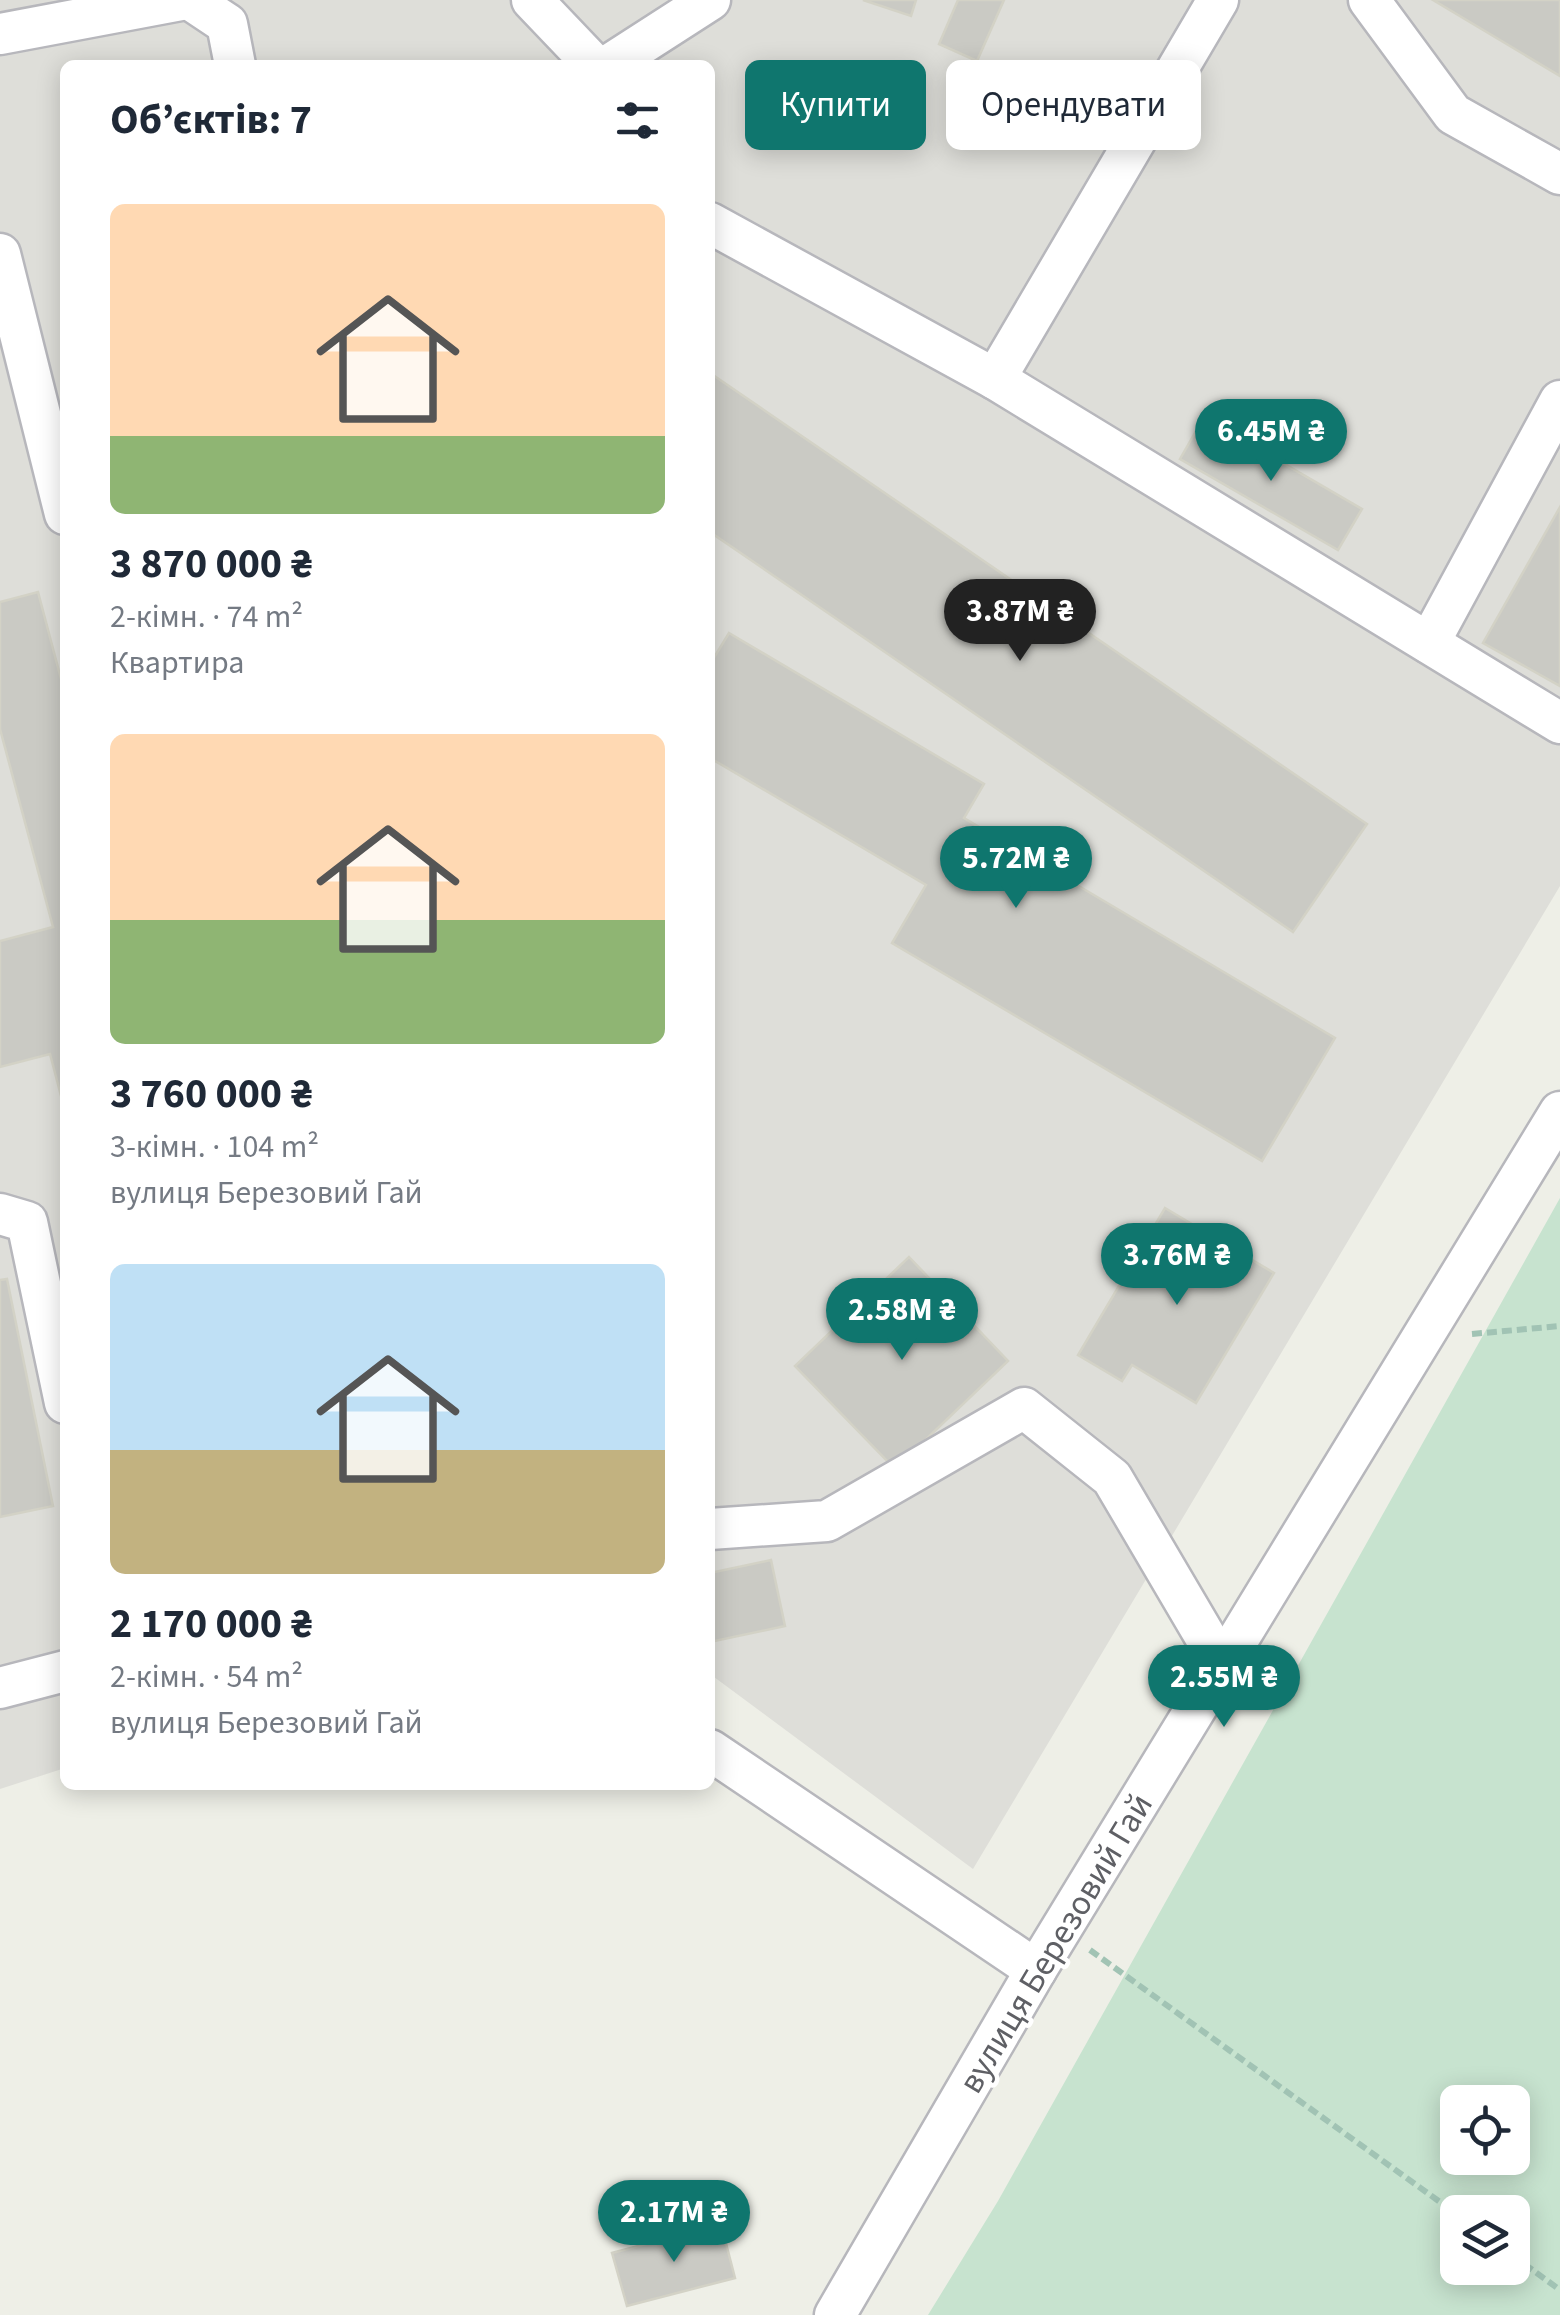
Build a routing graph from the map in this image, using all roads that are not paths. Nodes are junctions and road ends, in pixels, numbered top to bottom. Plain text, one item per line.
1 (181, 0) edge
2 (191, 0) edge
3 (532, 0) edge
4 (710, 0) edge
5 (1218, 0) edge
6 (1370, 0) edge
7 (0, 34) edge
8 (235, 60) edge
9 (589, 60) edge
10 (617, 60) edge
11 (1560, 174) edge
12 (715, 227) edge
13 (0, 254) edge
14 (995, 379) junction
15 (1560, 401) edge
16 (60, 494) edge
17 (1429, 644) junction
18 (1560, 723) edge
19 (1560, 1112) edge
20 (0, 1214) edge
21 (60, 1380) edge
22 (715, 1530) edge
23 (1222, 1666) junction
24 (60, 1671) edge
25 (0, 1688) edge
26 (715, 1753) edge
27 (1036, 1970) junction
28 (835, 2315) edge

1 - 7 street
2 - 8 street
3 - 9 street
4 - 10 street
5 - 14 street
6 - 11 street
12 - 14 street
13 - 16 street
14 - 17 street
15 - 17 street
17 - 18 street
19 - 23 street, вулиця Березовий Гай
20 - 21 street
22 - 23 street
23 - 27 street, вулиця Березовий Гай
24 - 25 street
26 - 27 street
27 - 28 street, вулиця Березовий Гай

